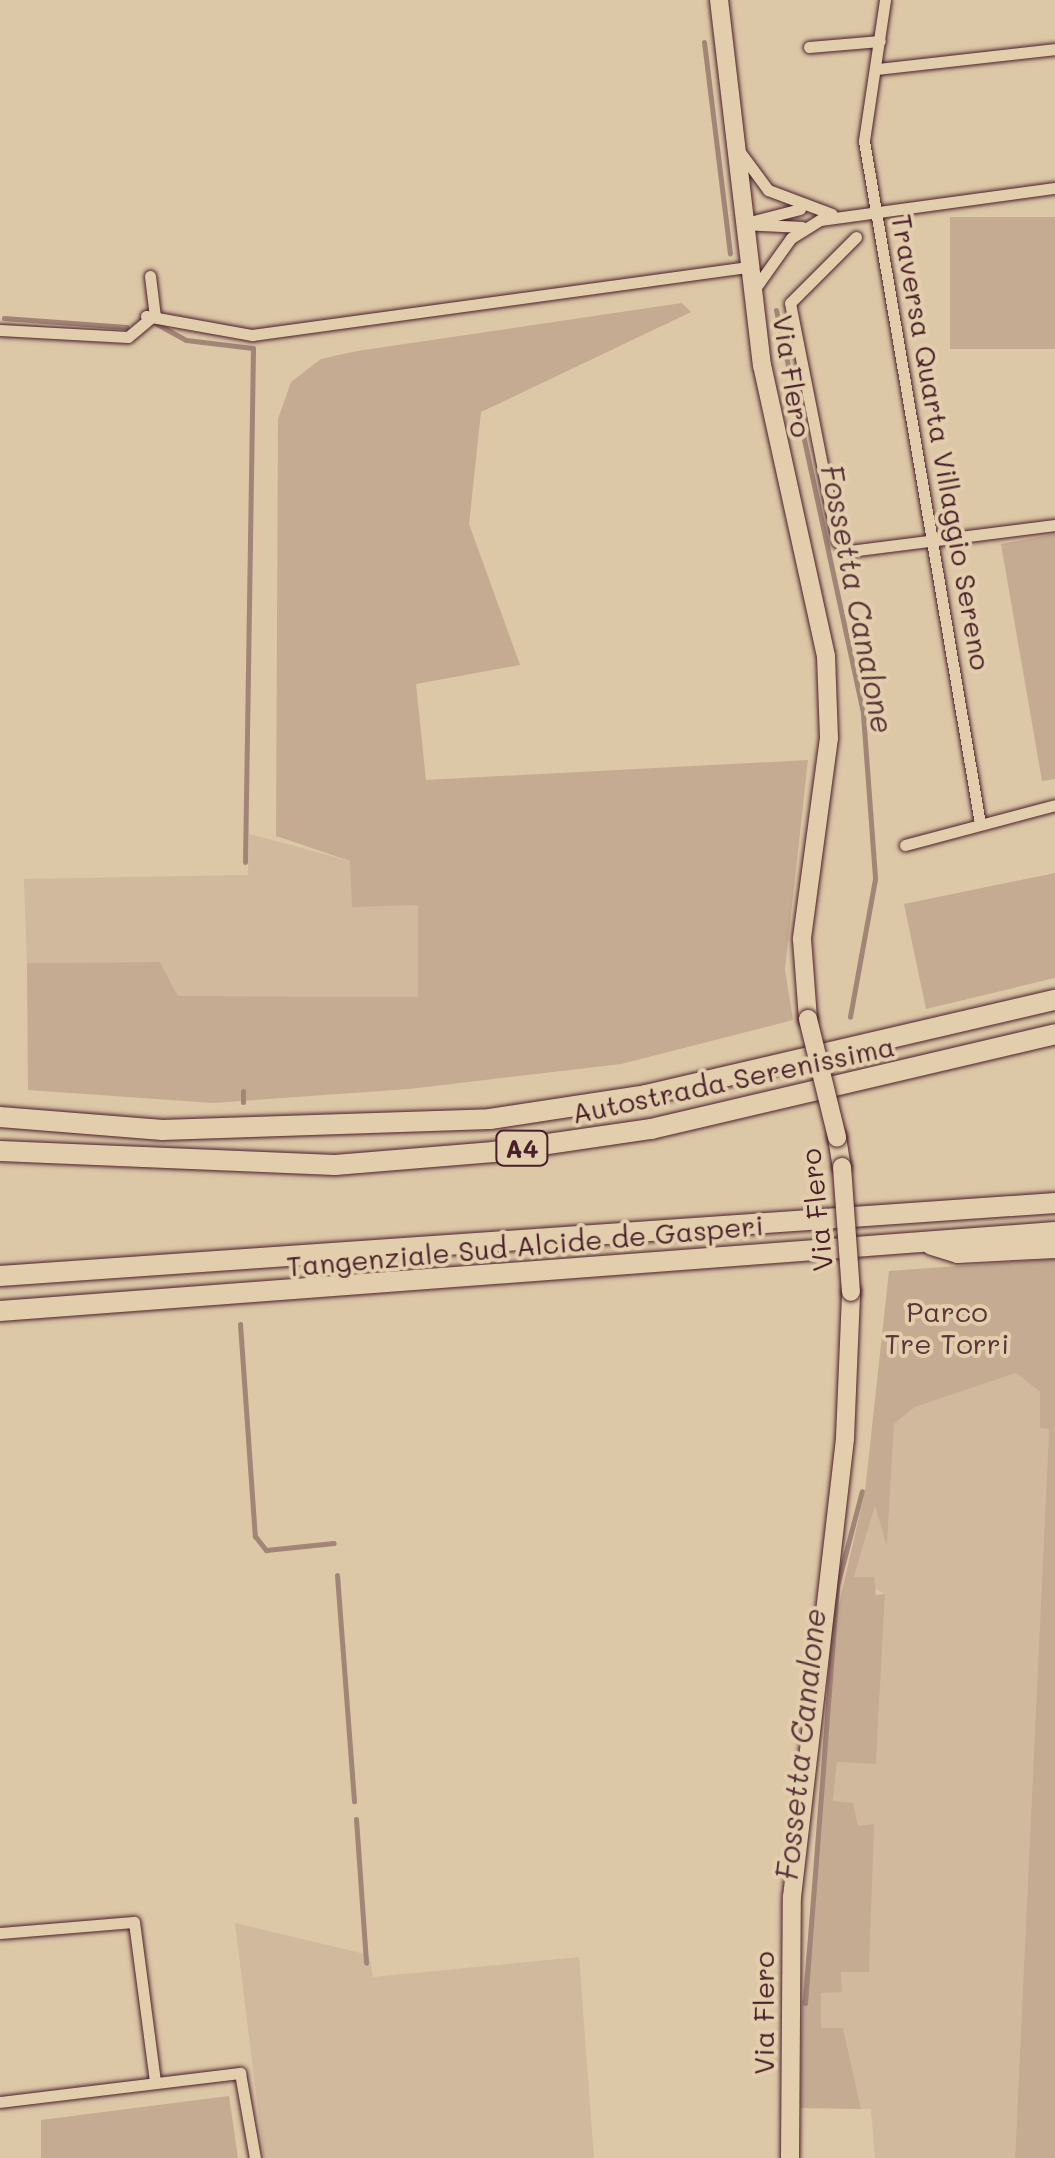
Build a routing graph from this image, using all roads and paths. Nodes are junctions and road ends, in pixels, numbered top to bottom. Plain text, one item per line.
1 (719, 0) edge
2 (886, 0) edge
3 (880, 40) junction
4 (809, 47) dead end
5 (1055, 49) edge
6 (876, 69) junction
7 (733, 140) junction
8 (1055, 188) edge
9 (877, 208) junction
10 (804, 209) junction
11 (840, 214) junction
12 (742, 224) junction
13 (808, 226) junction
14 (856, 237) dead end
15 (748, 267) junction
16 (150, 276) dead end
17 (752, 295) junction
18 (151, 315) junction
19 (0, 330) edge
20 (1055, 525) edge
21 (934, 541) junction
22 (1055, 805) edge
23 (980, 823) junction
24 (905, 845) dead end
25 (1055, 1000) edge
26 (1055, 1034) edge
27 (0, 1117) edge
28 (0, 1151) edge
29 (1055, 1202) edge
30 (1055, 1232) edge
31 (916, 1240) junction
32 (1055, 1248) edge
33 (0, 1276) edge
34 (0, 1312) edge
35 (0, 1933) edge
36 (156, 2082) junction
37 (0, 2102) edge
38 (255, 2158) edge
39 (790, 2158) edge

1 - 7 street, Via Flero
2 - 3 street, Traversa Quarta Villaggio Sereno
3 - 4 street
3 - 6 street, Traversa Quarta Villaggio Sereno
5 - 6 street
6 - 9 street, Traversa Quarta Villaggio Sereno
7 - 10 street
7 - 12 street, Via Flero
8 - 9 street
9 - 11 street
9 - 21 street, Traversa Quarta Villaggio Sereno
10 - 11 street
10 - 12 street
11 - 13 street
12 - 13 street
12 - 15 street, Via Flero
13 - 17 street
14 - 21 street, Via Flero
15 - 17 street, Via Flero
15 - 18 street
16 - 18 street
17 - 39 street, Via Flero, bridge
18 - 19 street
20 - 21 street
21 - 23 street, Traversa Quarta Villaggio Sereno
22 - 23 street
23 - 24 street
25 - 27 highway, Autostrada Serenissima / A4
26 - 28 highway, Autostrada Serenissima / A4
29 - 33 highway, Tangenziale Sud Alcide de Gasperi
30 - 31 highway, Tangenziale Sud Alcide de Gasperi
31 - 32 highway
31 - 34 highway, Tangenziale Sud Alcide de Gasperi
35 - 36 street
36 - 37 street
36 - 38 street

